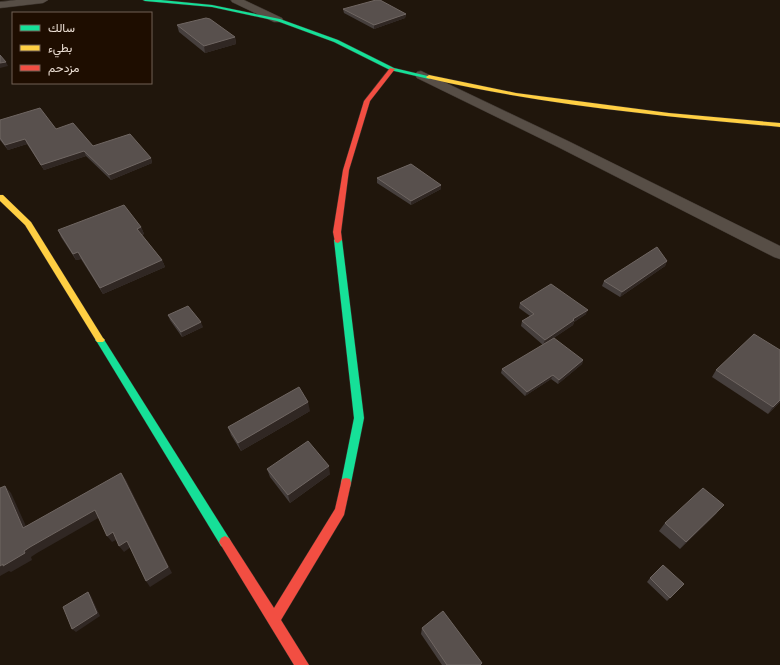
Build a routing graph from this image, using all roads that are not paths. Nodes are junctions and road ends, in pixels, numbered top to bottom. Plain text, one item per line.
1 (43, 0) edge
2 (145, 0) edge
3 (236, 0) edge
4 (0, 4) edge
5 (278, 20) junction
6 (392, 69) junction
7 (422, 75) junction
8 (780, 125) edge
9 (0, 197) edge
10 (780, 254) edge
11 (274, 619) junction
12 (302, 665) edge

1 - 4 street
2 - 5 street
3 - 5 street
5 - 6 street
6 - 7 street
6 - 11 street
7 - 8 street
7 - 10 street
9 - 11 street
11 - 12 street

